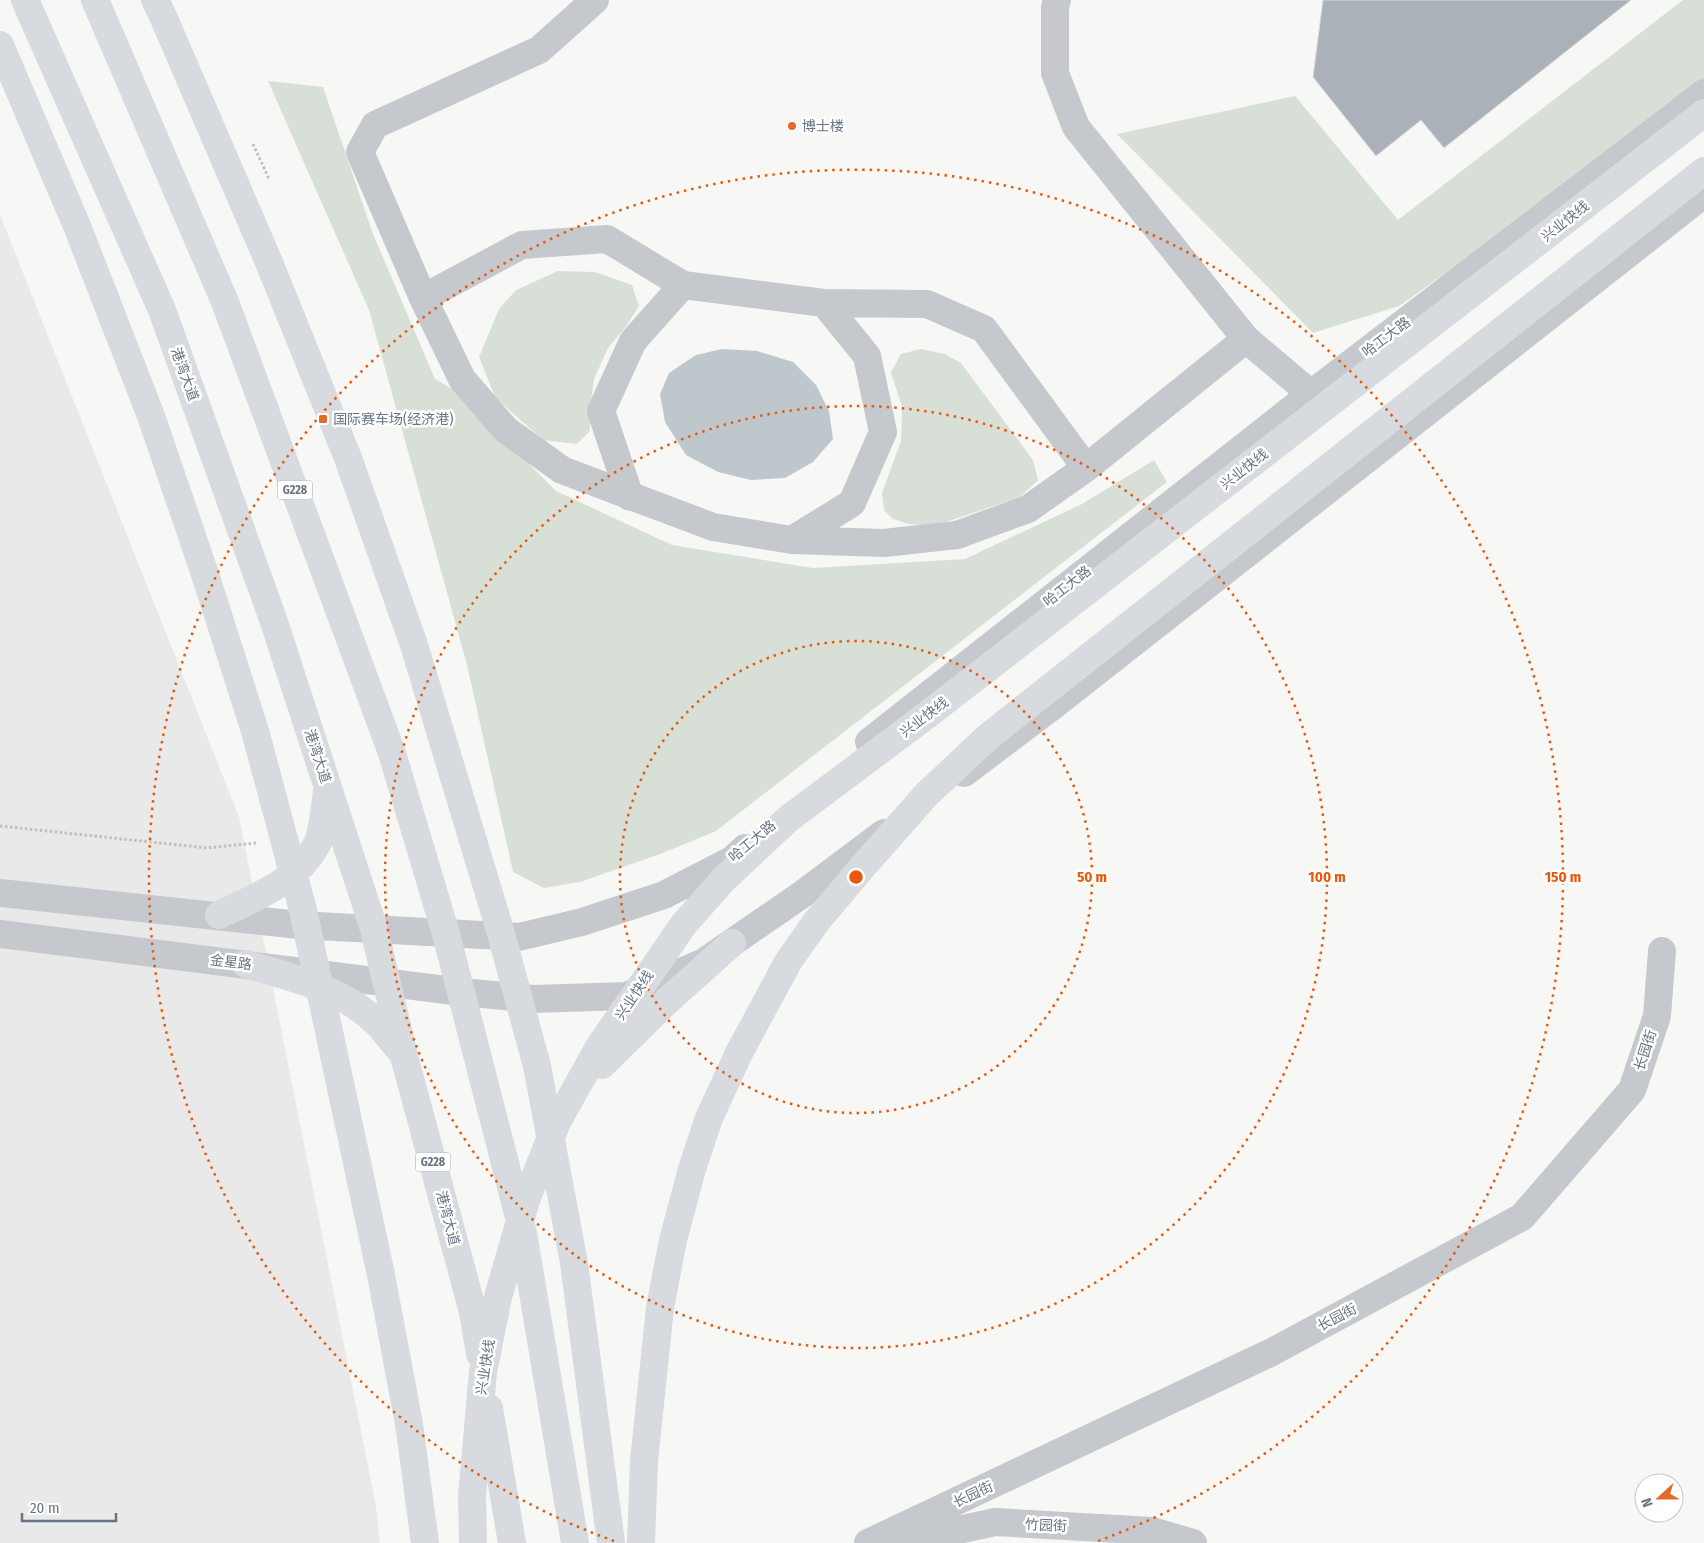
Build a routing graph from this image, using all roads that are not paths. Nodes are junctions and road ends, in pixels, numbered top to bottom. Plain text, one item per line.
1 (25, 0) edge
2 (95, 0) edge
3 (155, 0) edge
4 (595, 0) edge
5 (1057, 0) edge
6 (0, 45) edge
7 (1704, 93) edge
8 (1704, 113) edge
9 (1704, 171) edge
10 (1704, 194) edge
11 (683, 285) junction
12 (423, 298) junction
13 (824, 303) junction
14 (1246, 339) junction
15 (1312, 394) junction
16 (1086, 468) junction
17 (630, 497) junction
18 (792, 540) junction
19 (328, 787) junction
20 (0, 893) edge
21 (219, 915) junction
22 (374, 929) junction
23 (0, 934) edge
24 (446, 934) junction
25 (732, 943) junction
26 (1662, 951) dead end
27 (246, 964) junction
28 (385, 982) junction
29 (462, 992) junction
30 (404, 1056) junction
31 (527, 1252) junction
32 (425, 1543) edge
33 (473, 1543) edge
34 (512, 1543) edge
35 (575, 1543) edge
36 (610, 1543) edge
37 (642, 1543) edge
38 (868, 1543) edge
39 (899, 1543) edge
40 (1193, 1543) edge

1 - 19 highway, 港湾大道 / G228
2 - 24 highway, G228
3 - 36 highway
4 - 12 street
5 - 14 street
6 - 32 highway
7 - 15 street, 哈工大路
8 - 33 highway, 兴业快线
9 - 37 highway
10 - 25 street
11 - 12 street
11 - 13 street
11 - 17 street
12 - 17 street
13 - 16 street
13 - 18 street
14 - 15 street
14 - 16 street
15 - 24 street, 哈工大路
16 - 18 street
17 - 18 street
19 - 21 highway
19 - 22 highway, 港湾大道 / G228
20 - 21 street
21 - 22 street
22 - 24 street, 哈工大路
22 - 28 highway, 港湾大道 / G228
23 - 27 street, 金星路
24 - 29 highway, G228
25 - 29 street
25 - 31 highway
26 - 38 street, 长园街
27 - 28 street, 金星路
27 - 30 highway
28 - 29 street, 金星路
28 - 30 highway, 港湾大道 / G228
29 - 31 highway, G228
30 - 34 highway, 港湾大道 / G228
31 - 35 highway, G228
39 - 40 street, 竹园街

